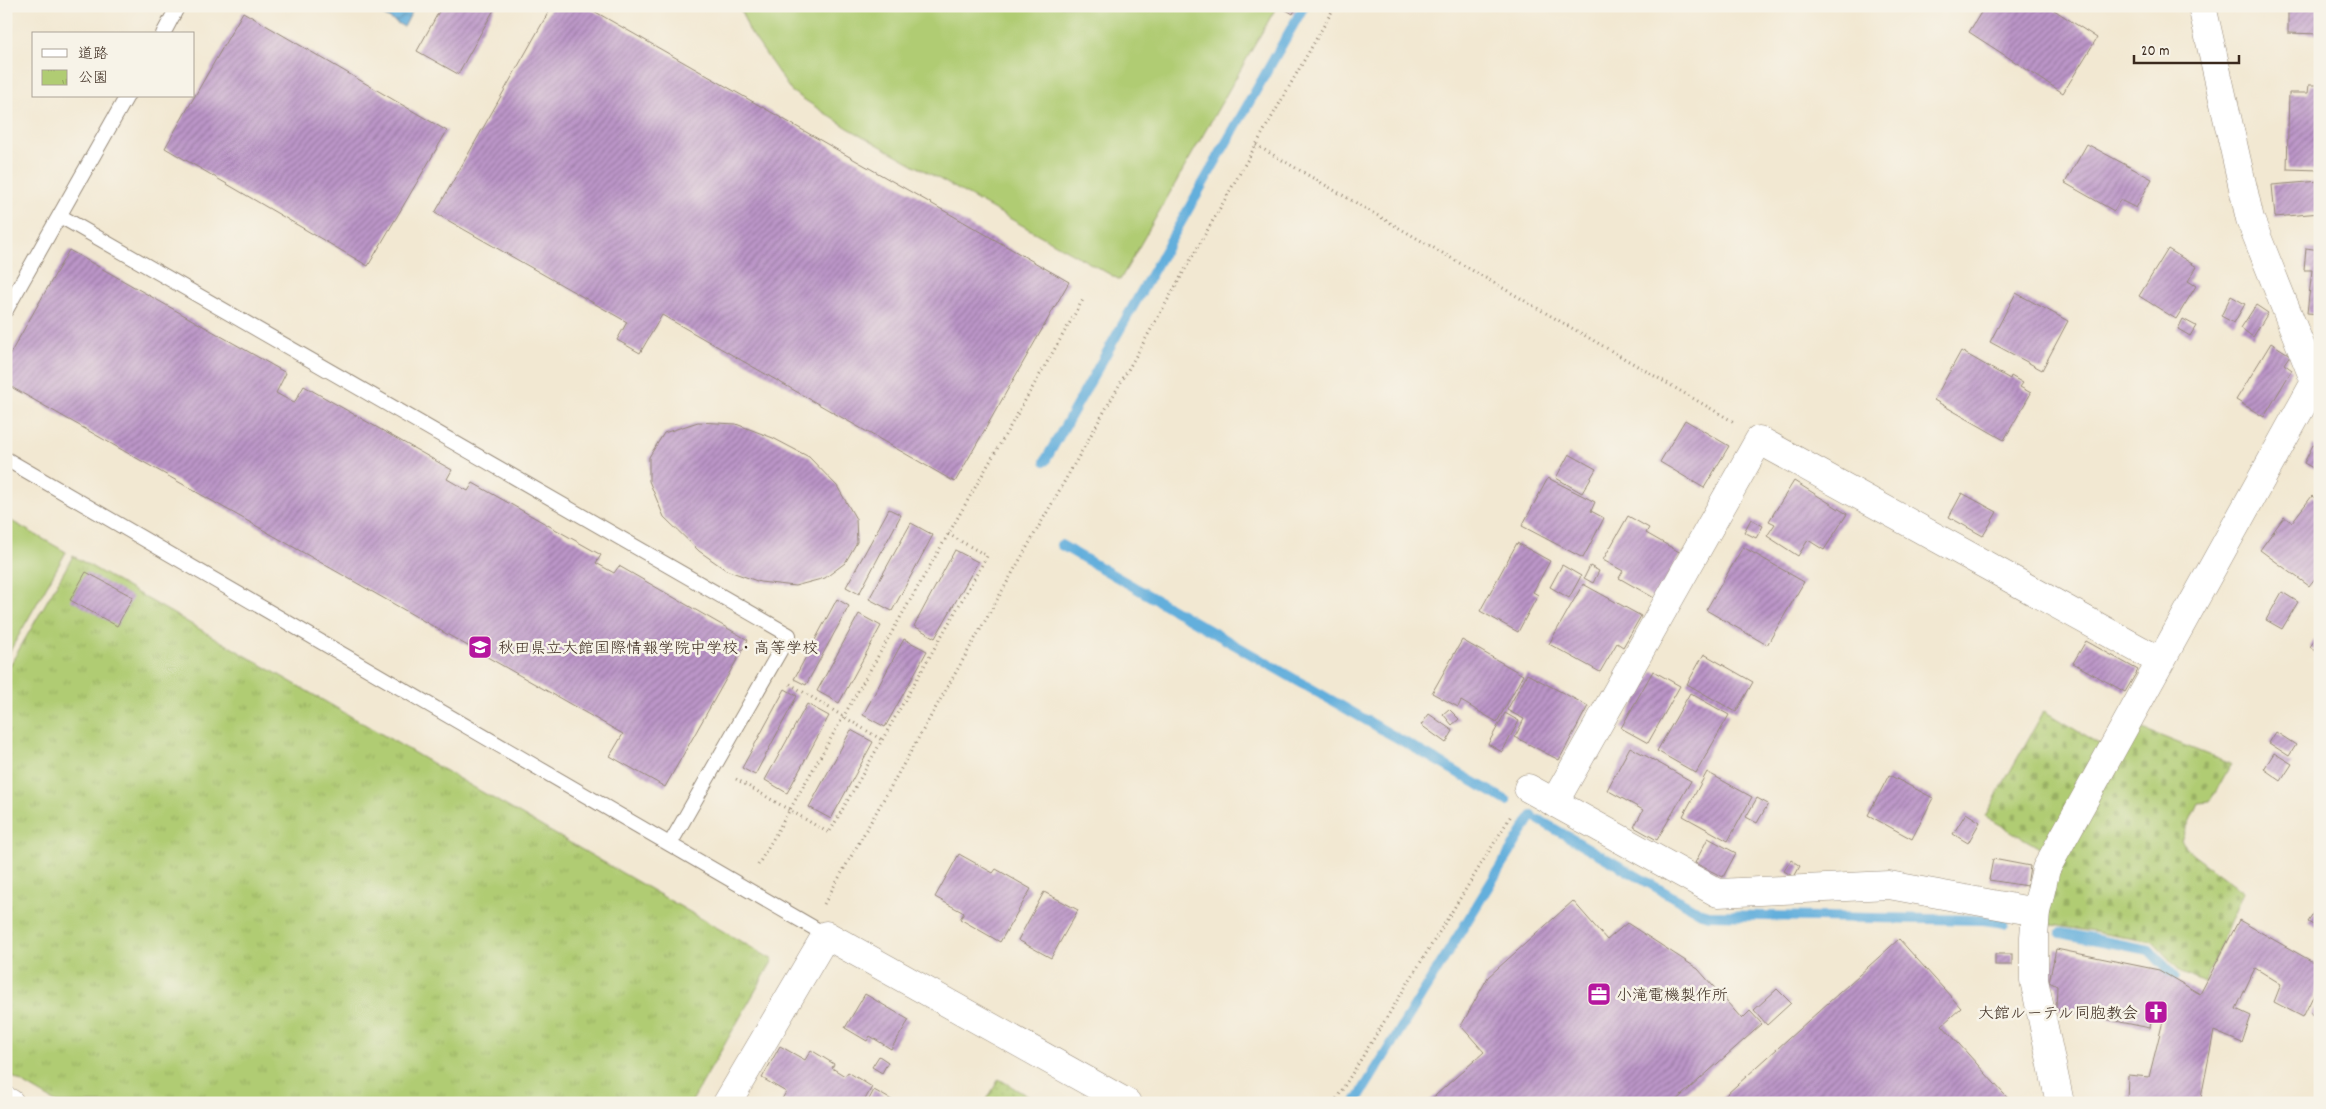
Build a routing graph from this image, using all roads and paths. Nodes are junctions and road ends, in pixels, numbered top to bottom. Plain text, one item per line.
1 (178, 6) edge
2 (1335, 6) edge
3 (2202, 6) edge
4 (163, 32) edge
5 (126, 98) edge
6 (1256, 145) junction
7 (60, 216) junction
8 (1084, 298) dead end
9 (6, 310) edge
10 (1759, 440) junction
11 (6, 459) edge
12 (948, 534) junction
13 (2160, 662) junction
14 (768, 671) junction
15 (843, 716) junction
16 (882, 740) junction
17 (714, 766) junction
18 (1528, 788) joint
19 (1554, 802) junction
20 (790, 810) junction
21 (670, 844) junction
22 (745, 888) junction
23 (2036, 912) junction
24 (819, 931) junction
25 (6, 1101) edge
26 (10, 1103) edge
27 (728, 1103) edge
28 (1127, 1103) edge
29 (1334, 1103) edge
30 (2060, 1103) edge

1 - 4 lane
2 - 6 path
3 - 13 street
5 - 7 lane
6 - 10 path
6 - 24 path
7 - 9 lane
7 - 14 lane
8 - 12 path
10 - 13 street
10 - 19 street
11 - 21 lane
12 - 15 path
12 - 16 path
13 - 23 street
14 - 15 path
14 - 17 lane
15 - 16 path
15 - 20 path
16 - 20 path
17 - 20 path
17 - 21 lane
18 - 19 street
18 - 29 path
19 - 23 street
20 - 22 path
21 - 22 lane
22 - 24 lane
23 - 30 street
24 - 27 street
24 - 28 street
25 - 26 street

